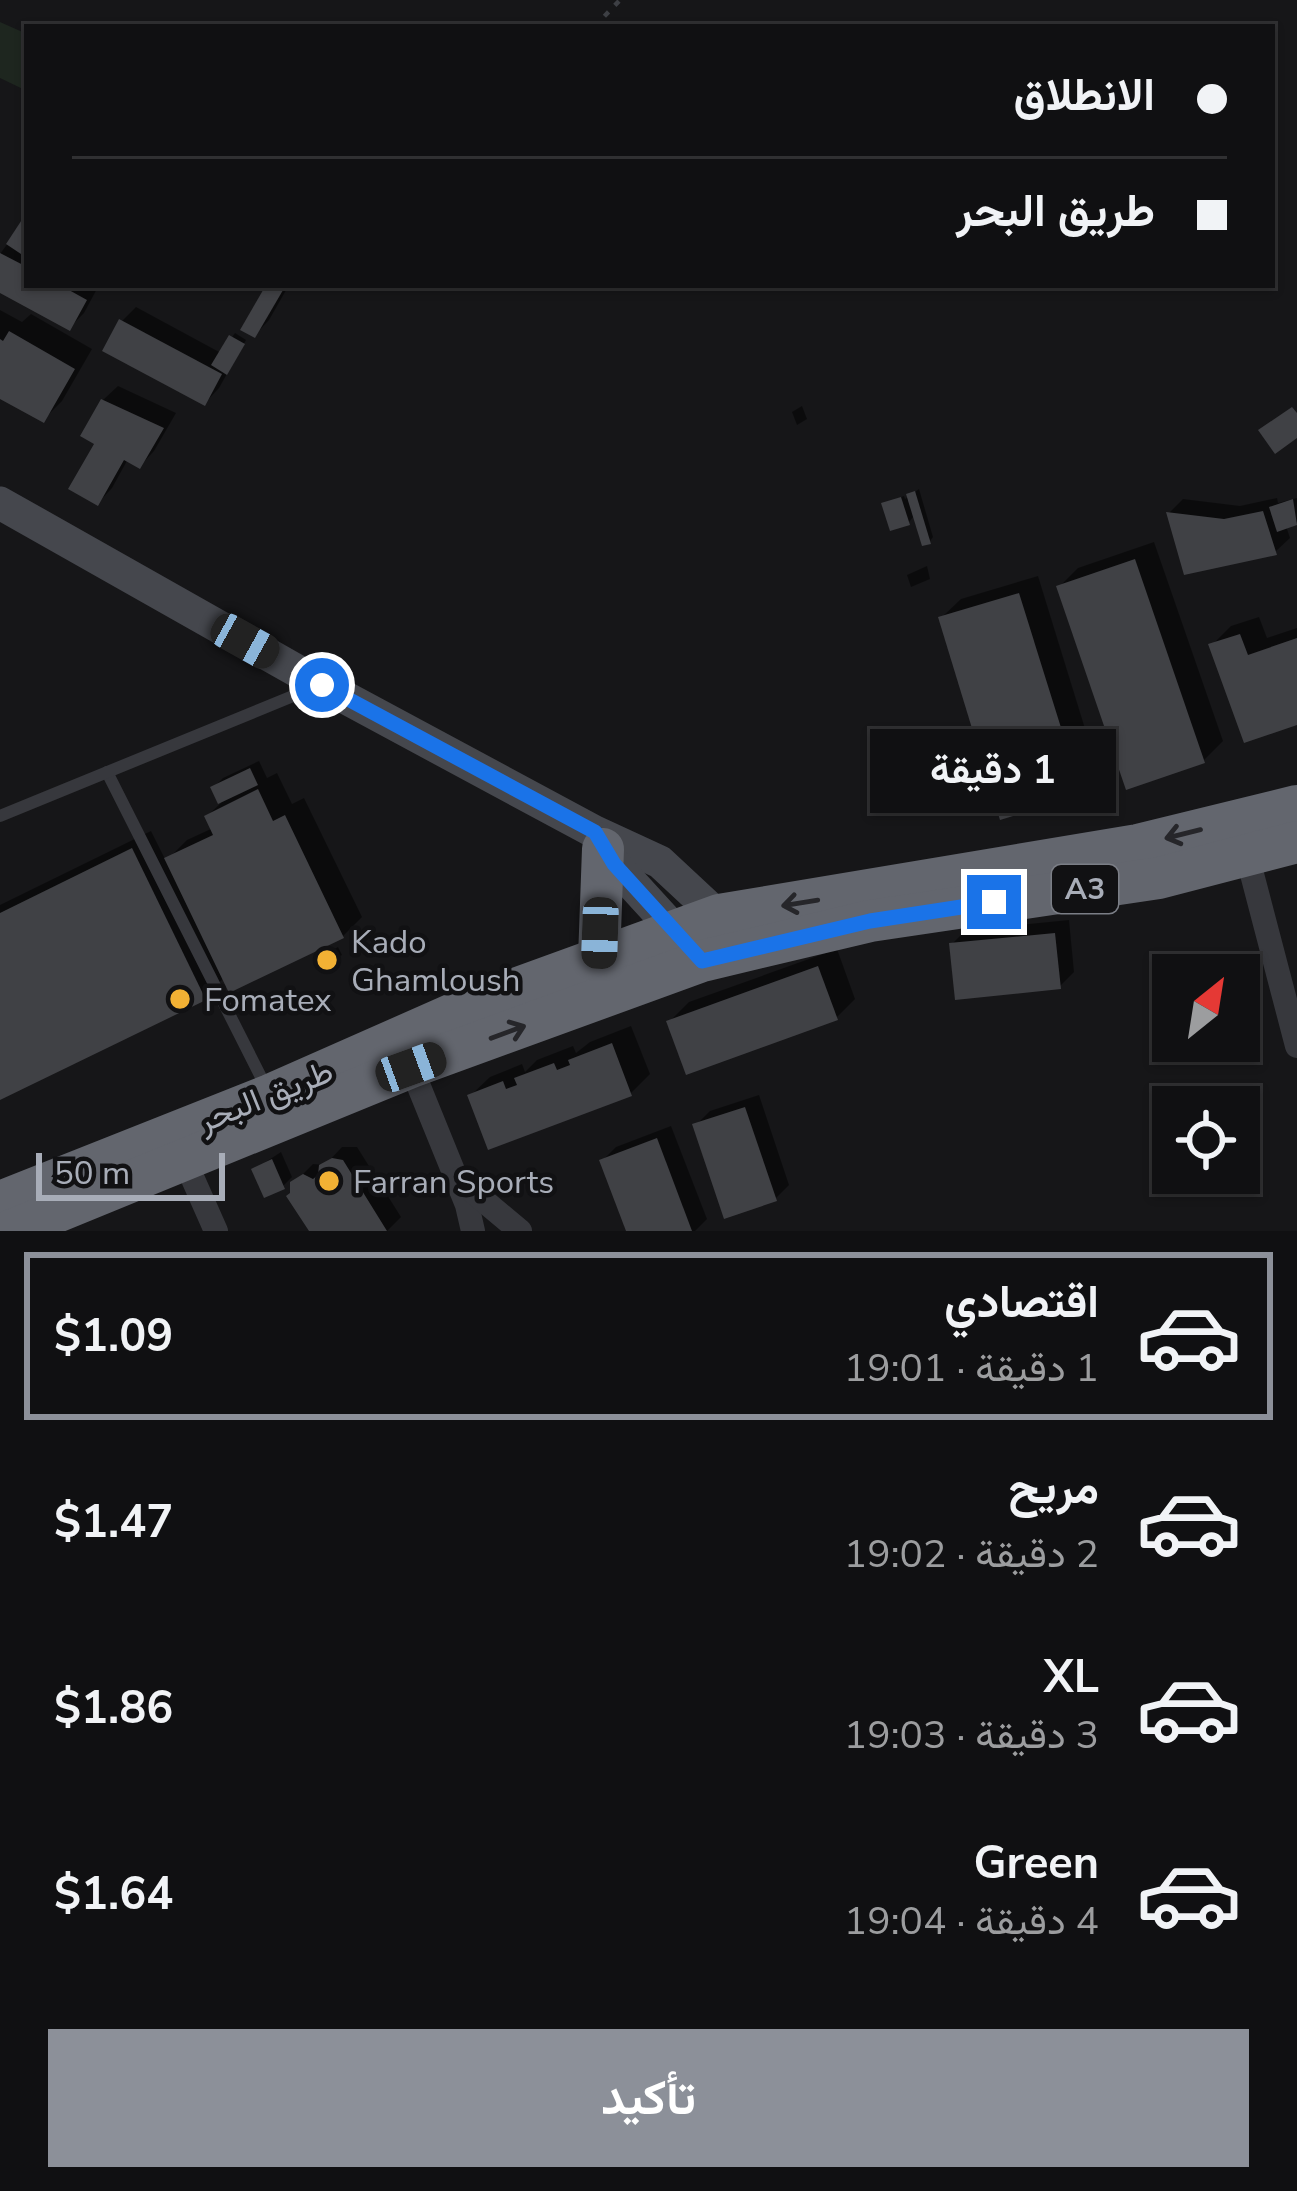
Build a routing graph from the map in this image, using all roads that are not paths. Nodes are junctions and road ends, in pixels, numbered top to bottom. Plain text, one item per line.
1 (0, 503) edge
2 (322, 685) junction
3 (107, 772) junction
4 (1297, 806) edge
5 (0, 816) edge
6 (599, 841) junction
7 (1297, 842) edge
8 (1247, 855) junction
9 (719, 916) junction
10 (688, 945) junction
11 (748, 948) junction
12 (599, 958) junction
13 (1297, 1046) edge
14 (411, 1067) junction
15 (270, 1095) junction
16 (185, 1161) junction
17 (456, 1178) junction
18 (4, 1203) edge
19 (217, 1231) edge
20 (473, 1231) edge
21 (520, 1231) edge

1 - 2 main road
2 - 3 lane
2 - 6 main road
3 - 5 lane
3 - 15 lane
4 -> 9 highway, طريق البحر / A3
6 - 9 main road
6 - 10 main road
6 - 12 highway
7 - 8 highway, طريق البحر / A3
8 - 11 highway, طريق البحر / A3
8 - 13 street
9 - 10 highway, طريق البحر / A3
9 - 11 main road
10 - 11 highway, طريق البحر / A3
10 - 12 highway, طريق البحر / A3
14 -> 10 highway, طريق البحر / A3
12 - 15 highway, طريق البحر / A3
14 - 16 highway, طريق البحر / A3
14 - 17 street
15 - 18 highway, طريق البحر / A3
16 - 18 highway, طريق البحر / A3
16 - 19 street
17 - 20 street
17 - 21 street

